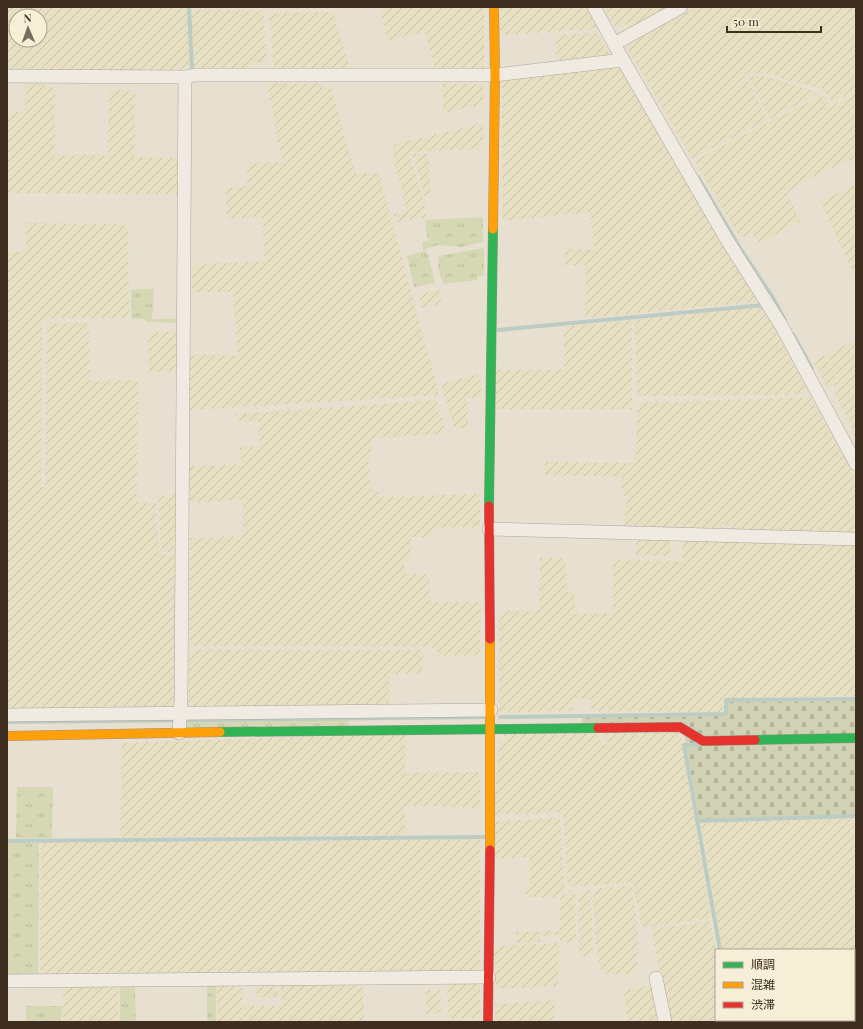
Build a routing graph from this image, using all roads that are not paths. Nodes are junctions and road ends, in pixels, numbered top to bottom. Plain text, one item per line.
1 (494, 7) edge
2 (594, 7) edge
3 (681, 7) edge
4 (617, 43) junction
5 (623, 60) junction
6 (489, 75) junction
7 (7, 76) edge
8 (185, 77) junction
9 (856, 464) edge
10 (489, 529) junction
11 (856, 539) edge
12 (486, 710) junction
13 (7, 715) edge
14 (180, 722) junction
15 (486, 728) junction
16 (7, 736) edge
17 (856, 738) edge
18 (485, 977) junction
19 (656, 978) dead end
20 (7, 981) edge
21 (488, 1022) edge
22 (665, 1022) edge

1 - 6 street
2 - 4 street
3 - 4 street
4 - 5 street
5 - 6 street
5 - 9 street
6 - 8 street
6 - 10 street
7 - 8 street
8 - 14 street
10 - 11 street
10 - 12 street
12 - 14 street
12 - 15 street
13 - 14 street
14 - 15 street
14 - 16 street
15 - 17 street
15 - 18 street
18 - 20 street
18 - 21 street
19 - 22 street

